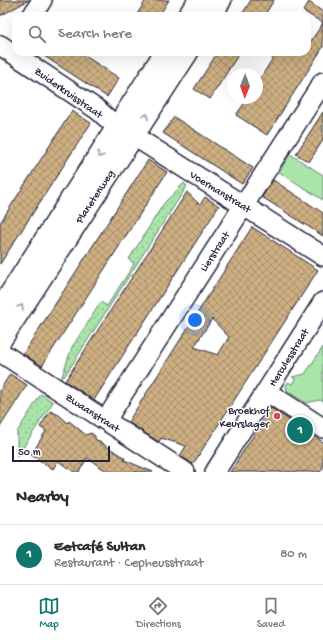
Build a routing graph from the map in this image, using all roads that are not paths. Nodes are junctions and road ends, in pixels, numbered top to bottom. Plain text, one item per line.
1 (42, 0) edge
2 (200, 0) edge
3 (220, 0) edge
4 (34, 12) edge
5 (192, 12) edge
6 (212, 12) edge
7 (23, 56) edge
8 (164, 56) edge
9 (184, 56) edge
10 (323, 82) edge
11 (126, 131) junction
12 (244, 205) junction
13 (323, 256) edge
14 (323, 302) edge
15 (0, 311) edge
16 (0, 340) edge
17 (0, 352) edge
18 (267, 392) junction
19 (106, 420) junction
20 (323, 428) edge
21 (185, 472) edge
22 (215, 472) edge

1 - 4 street
2 - 5 main road
3 - 6 main road
7 - 11 street, Zuiderkruisstraat
8 - 11 main road, Planetenweg
11 -> 9 main road, Planetenweg
10 - 12 street, Lierstraat
11 - 12 street, Voermanstraat
11 -> 15 main road, Planetenweg
16 -> 11 main road, Planetenweg
12 - 13 street, Voermanstraat
12 - 19 street, Lierstraat
14 - 18 street, Herculesstraat
17 - 19 street, Zwaanstraat
18 - 20 street
18 - 22 street, Herculesstraat
19 - 21 street, Zwaanstraat

